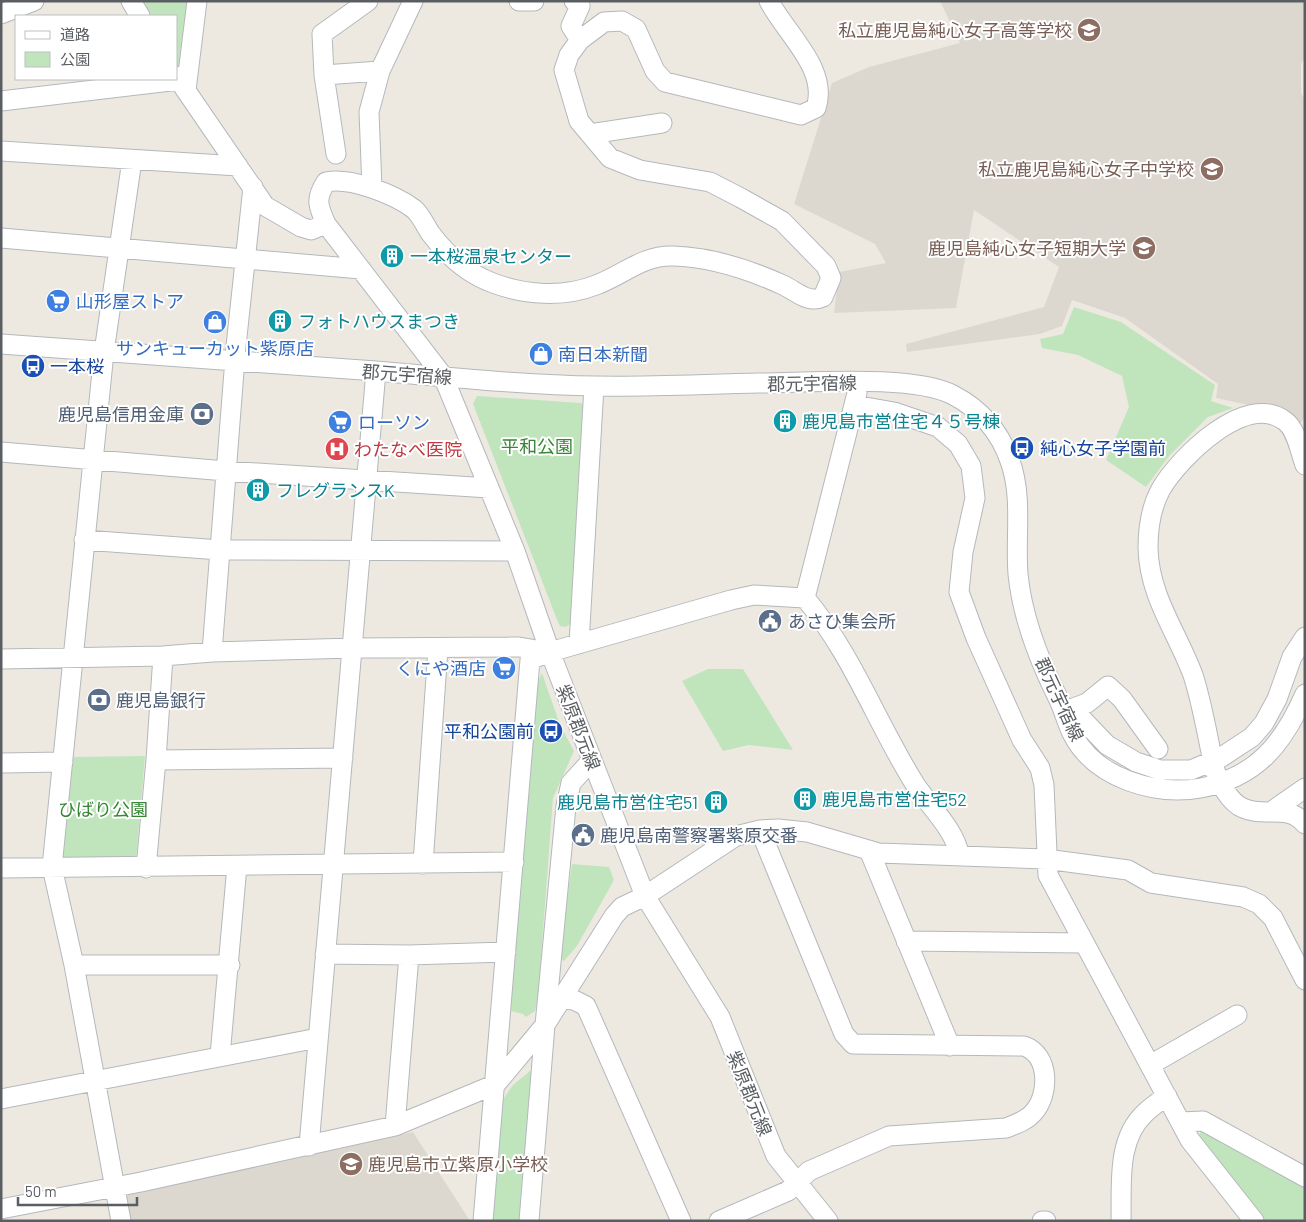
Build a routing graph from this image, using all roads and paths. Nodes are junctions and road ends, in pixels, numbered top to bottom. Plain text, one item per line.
1 (34, 1) edge
2 (131, 1) edge
3 (197, 1) edge
4 (368, 1) edge
5 (413, 1) edge
6 (519, 1) edge
7 (534, 1) edge
8 (574, 1) edge
9 (769, 1) edge
10 (1, 14) edge
11 (139, 15) edge
12 (580, 40) junction
13 (380, 71) junction
14 (324, 75) junction
15 (180, 82) edge
16 (1, 101) edge
17 (662, 123) dead end
18 (590, 134) junction
19 (1, 151) edge
20 (336, 154) dead end
21 (132, 160) junction
22 (238, 166) junction
23 (253, 188) junction
24 (372, 188) junction
25 (326, 224) junction
26 (1, 238) edge
27 (118, 248) junction
28 (244, 257) junction
29 (361, 269) junction
30 (1, 344) edge
31 (104, 352) junction
32 (234, 361) junction
33 (376, 371) junction
34 (443, 376) junction
35 (859, 382) junction
36 (594, 386) junction
37 (854, 405) junction
38 (1, 452) edge
39 (94, 459) junction
40 (1305, 465) edge
41 (226, 470) junction
42 (368, 480) junction
43 (489, 488) junction
44 (84, 540) junction
45 (220, 550) junction
46 (362, 550) junction
47 (514, 551) junction
48 (805, 598) junction
49 (1305, 637) edge
50 (579, 644) junction
51 (353, 648) junction
52 (438, 648) junction
53 (212, 652) junction
54 (550, 652) junction
55 (73, 656) junction
56 (163, 656) junction
57 (1, 659) edge
58 (1305, 694) edge
59 (1065, 711) junction
60 (1158, 749) dead end
61 (343, 758) junction
62 (156, 760) junction
63 (592, 760) junction
64 (1213, 761) junction
65 (63, 762) junction
66 (1, 763) edge
67 (1220, 784) junction
68 (1305, 788) edge
69 (1272, 811) junction
70 (1305, 824) edge
71 (760, 830) junction
72 (870, 850) junction
73 (958, 854) junction
74 (1046, 859) junction
75 (514, 862) junction
76 (334, 864) junction
77 (423, 864) junction
78 (237, 866) junction
79 (52, 867) junction
80 (1, 868) edge
81 (146, 868) junction
82 (645, 896) junction
83 (906, 941) junction
84 (1082, 943) junction
85 (506, 952) junction
86 (325, 954) junction
87 (409, 955) junction
88 (74, 965) junction
89 (230, 965) junction
90 (1305, 980) edge
91 (562, 999) junction
92 (1237, 1015) dead end
93 (545, 1025) junction
94 (318, 1038) junction
95 (950, 1046) junction
96 (220, 1056) junction
97 (1150, 1065) junction
98 (94, 1081) junction
99 (496, 1084) junction
100 (1167, 1096) junction
101 (1, 1099) edge
102 (1181, 1122) junction
103 (396, 1126) junction
104 (309, 1146) junction
105 (1305, 1177) edge
106 (798, 1182) junction
107 (116, 1187) junction
108 (1, 1209) edge
109 (121, 1221) edge
110 (483, 1221) edge
111 (529, 1221) edge
112 (681, 1221) edge
113 (719, 1221) edge
114 (828, 1221) edge
115 (1042, 1221) edge
116 (1046, 1221) edge
117 (1121, 1221) edge
118 (1254, 1221) edge

1 - 10 street
2 - 11 street
3 - 15 street
4 - 14 street
5 - 13 street
6 - 7 street
8 - 12 street
9 - 12 street
12 - 18 street
13 - 14 street
13 - 24 street
14 - 20 street
15 - 16 street
15 - 22 street
17 - 18 street
18 - 24 street
19 - 21 street
21 - 22 street
21 - 27 street
22 - 23 street
23 - 25 street
23 - 28 street
24 - 25 street, 紫原郡元線
25 - 29 street, 紫原郡元線
26 - 27 street
27 - 28 street
27 - 31 street
28 - 29 street
28 - 32 street
29 - 34 street, 紫原郡元線
30 - 31 street, 郡元宇宿線
31 - 32 street, 郡元宇宿線
31 - 39 street
32 - 33 street, 郡元宇宿線
32 - 41 street
33 - 34 street, 郡元宇宿線
33 - 42 street
34 - 36 street, 郡元宇宿線
34 - 43 street, 紫原郡元線
35 - 36 street, 郡元宇宿線
35 - 37 street
35 - 59 street, 郡元宇宿線
36 - 50 street
37 - 48 street
37 - 74 street
38 - 39 street
39 - 41 street
39 - 44 street
40 - 64 street
41 - 42 street
41 - 45 street
42 - 43 street
42 - 46 street
43 - 47 street, 紫原郡元線
44 - 45 street
44 - 55 street
45 - 46 street
45 - 53 street
46 - 47 street
46 - 51 street
47 - 54 street, 紫原郡元線
48 - 50 street
48 - 73 street
49 - 64 street
50 - 54 street
51 - 52 street
51 - 53 street
51 - 61 street
52 - 54 street
52 - 77 street
53 - 56 street
54 - 63 street, 紫原郡元線
54 - 75 street
55 - 56 street
55 - 57 street
55 - 65 street
56 - 62 street
58 - 67 street, 郡元宇宿線
59 - 60 street
59 - 64 street
59 - 67 street, 郡元宇宿線
61 - 62 street
61 - 76 street
62 - 81 street
63 - 82 street, 紫原郡元線
63 - 93 street
64 - 67 street
65 - 66 street
65 - 79 street
67 - 69 street
68 - 69 street
69 - 70 street
71 - 72 street
71 - 82 street
71 - 95 street
72 - 73 street
72 - 83 street
73 - 74 street
74 - 84 street
74 - 90 street
75 - 77 street
75 - 85 street
76 - 77 street
76 - 78 street
76 - 86 street
78 - 81 street
78 - 89 street
79 - 80 street
79 - 81 street
79 - 88 street
82 - 91 street
82 - 106 street, 紫原郡元線
83 - 84 street
83 - 95 street
84 - 97 street
85 - 87 street
85 - 99 street
86 - 87 street
86 - 94 street
87 - 103 street
88 - 89 street
88 - 98 street
89 - 96 street
91 - 93 street
91 - 112 street
92 - 97 street
93 - 99 street
93 - 111 street
94 - 96 street
94 - 104 street
95 - 106 street
96 - 98 street
97 - 100 street
98 - 101 street
98 - 107 street
99 - 103 street
99 - 110 street
100 - 102 street
100 - 117 street
102 - 105 street
102 - 118 street
103 - 104 street
104 - 107 street
106 - 113 street
106 - 114 street, 紫原郡元線
107 - 108 street
107 - 109 street
115 - 116 street

